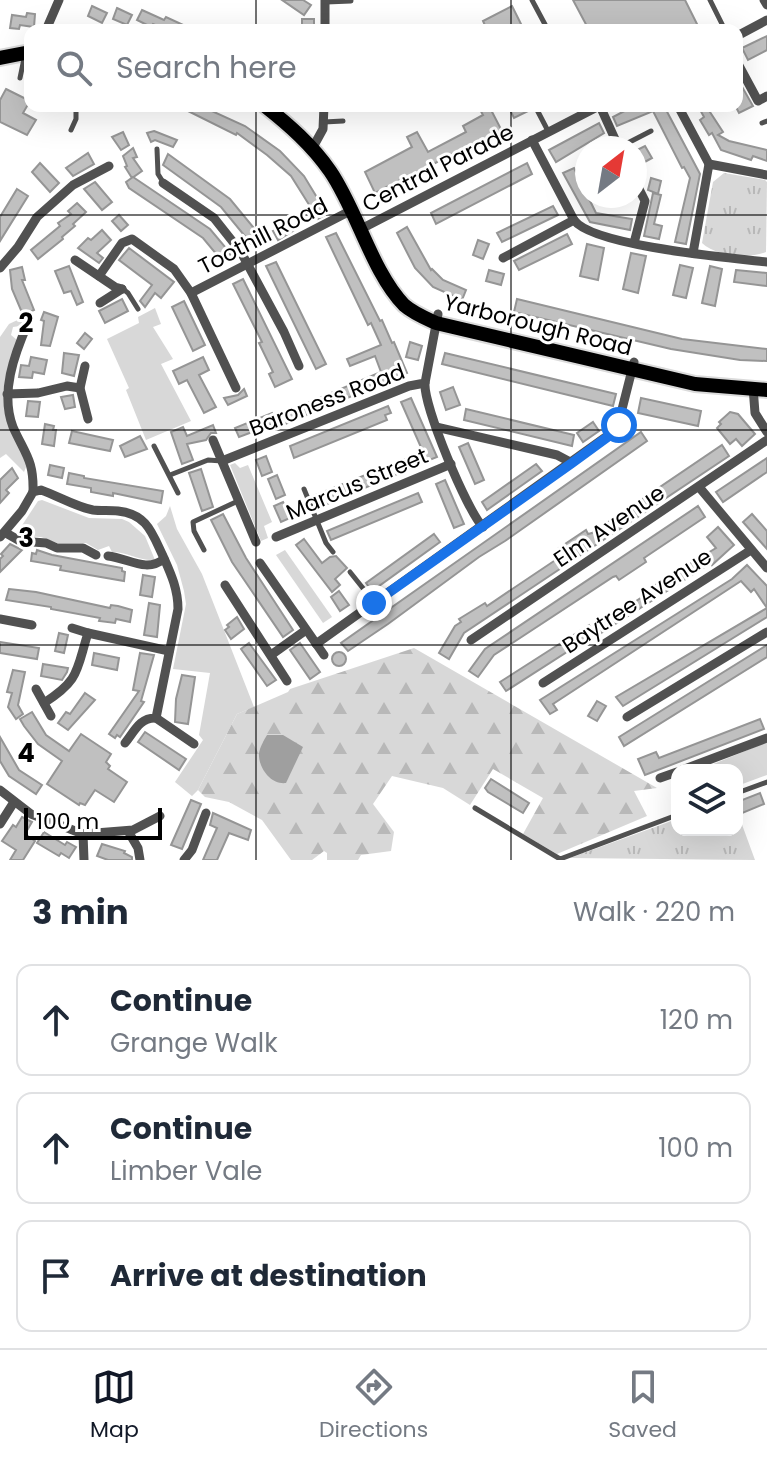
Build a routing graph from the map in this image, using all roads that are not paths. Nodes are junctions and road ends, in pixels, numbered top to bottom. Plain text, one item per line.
1 (59, 0) edge
2 (532, 0) edge
3 (710, 0) edge
4 (325, 1) edge
5 (351, 1) edge
6 (767, 20) edge
7 (49, 24) edge
8 (325, 24) edge
9 (545, 24) edge
10 (722, 24) edge
11 (743, 33) edge
12 (24, 54) edge
13 (0, 58) edge
14 (24, 66) edge
15 (743, 76) edge
16 (20, 78) dead end
17 (767, 96) edge
18 (76, 112) edge
19 (272, 112) edge
20 (324, 112) edge
21 (538, 112) edge
22 (585, 112) edge
23 (597, 112) edge
24 (681, 112) edge
25 (343, 121) dead end
26 (323, 122) junction
27 (71, 130) dead end
28 (651, 131) dead end
29 (548, 132) junction
30 (612, 136) edge
31 (642, 136) edge
32 (532, 140) junction
33 (157, 149) dead end
34 (312, 149) junction
35 (709, 164) junction
36 (109, 166) dead end
37 (767, 175) edge
38 (163, 183) joint
39 (643, 208) edge
40 (352, 210) junction
41 (574, 220) junction
42 (361, 229) junction
43 (634, 243) junction
44 (693, 253) junction
45 (503, 258) dead end
46 (75, 260) dead end
47 (767, 262) edge
48 (248, 264) junction
49 (0, 268) edge
50 (99, 276) junction
51 (122, 289) junction
52 (191, 293) junction
53 (100, 303) dead end
54 (138, 309) dead end
55 (437, 318) junction
56 (28, 323) dead end
57 (85, 366) dead end
58 (299, 366) dead end
59 (633, 366) junction
60 (425, 383) junction
61 (80, 388) junction
62 (236, 388) dead end
63 (758, 388) edge
64 (7, 394) junction
65 (88, 419) dead end
66 (436, 427) junction
67 (767, 432) edge
68 (213, 440) dead end
69 (767, 440) edge
70 (154, 446) dead end
71 (222, 461) junction
72 (572, 463) junction
73 (451, 464) junction
74 (170, 475) junction
75 (699, 487) junction
76 (304, 489) dead end
77 (33, 492) junction
78 (178, 493) dead end
79 (238, 501) junction
80 (317, 520) junction
81 (483, 527) junction
82 (3, 535) edge
83 (276, 537) dead end
84 (256, 542) dead end
85 (204, 550) dead end
86 (751, 550) junction
87 (333, 552) dead end
88 (96, 555) dead end
89 (108, 556) dead end
90 (164, 559) junction
91 (260, 563) dead end
92 (767, 568) edge
93 (350, 572) dead end
94 (225, 585) dead end
95 (374, 603) junction
96 (0, 619) edge
97 (32, 625) dead end
98 (72, 628) dead end
99 (306, 630) junction
100 (767, 632) edge
101 (88, 633) junction
102 (471, 640) dead end
103 (316, 644) junction
104 (169, 651) junction
105 (271, 655) junction
106 (324, 655) dead end
107 (287, 681) dead end
108 (543, 683) dead end
109 (36, 689) dead end
110 (44, 703) junction
111 (51, 716) dead end
112 (627, 717) dead end
113 (156, 718) junction
114 (767, 738) edge
115 (125, 743) dead end
116 (194, 744) dead end
117 (698, 764) edge
118 (671, 774) edge
119 (660, 778) dead end
120 (767, 782) edge
121 (0, 790) edge
122 (743, 791) edge
123 (14, 802) junction
124 (475, 808) dead end
125 (206, 813) dead end
126 (160, 816) dead end
127 (671, 817) edge
128 (0, 824) edge
129 (128, 831) junction
130 (83, 834) junction
131 (558, 859) edge
132 (84, 860) edge
133 (140, 860) edge
134 (184, 860) edge

1 - 7 street
2 - 9 lane
3 - 10 lane
4 - 5 lane
4 - 8 street
6 - 11 street
12 - 13 main road
14 - 16 lane
15 - 17 street
18 - 27 lane
19 - 34 main road, Yarborough Road
20 - 26 street
21 - 29 lane
22 - 29 street, Central Parade
23 - 30 street
24 - 35 street
25 - 26 lane
26 - 34 street
28 - 31 lane
29 - 32 street, Central Parade
32 - 41 street
32 - 42 street, Central Parade
33 - 38 lane
34 - 40 main road, Yarborough Road
35 - 37 street
35 - 44 street
36 - 49 street
38 - 48 street
39 - 43 street
40 - 42 main road, Yarborough Road
40 - 48 street, Toothill Road
41 - 43 street
41 - 45 street
42 - 55 main road, Yarborough Road
43 - 44 street
44 - 47 street
46 - 50 street
48 - 52 street, Toothill Road
48 - 58 street
50 - 51 street
50 - 52 street
51 - 53 street
51 - 54 lane
52 - 62 street
55 - 59 main road, Yarborough Road
55 - 60 street, Baroness Road
56 - 64 street
57 - 61 street
59 - 63 main road, Yarborough Road
59 - 72 street
60 - 66 street
60 - 71 street, Baroness Road
61 - 64 street
61 - 65 street
63 - 67 street
64 - 77 street
66 - 72 street
66 - 73 street
68 - 71 street
69 - 75 street, Elm Avenue
70 - 74 lane
71 - 74 lane
71 - 79 street
72 - 81 street
73 - 80 street, Marcus Street
73 - 81 street
74 - 78 lane
75 - 86 street
75 - 102 street, Elm Avenue
76 - 80 lane
77 - 82 street
77 - 90 street
79 - 84 street
79 - 85 lane
80 - 83 street, Marcus Street
80 - 87 lane
81 - 95 street
82 - 88 street
86 - 92 street
86 - 108 street, Baytree Avenue
89 - 90 street
90 - 104 street
91 - 99 street
93 - 95 lane
94 - 105 street
95 - 103 street
96 - 97 street
98 - 101 street
99 - 103 street
99 - 105 street
100 - 112 street
101 - 104 street
101 - 110 street
103 - 106 street
104 - 113 street
105 - 107 street
109 - 110 street
110 - 111 street
113 - 115 street
113 - 116 street
114 - 117 street
118 - 119 street
120 - 122 lane
121 - 123 street
123 - 128 street
123 - 130 street
124 - 131 lane
125 - 134 street
126 - 129 street
127 - 131 lane
129 - 130 street
129 - 133 street
130 - 132 street

